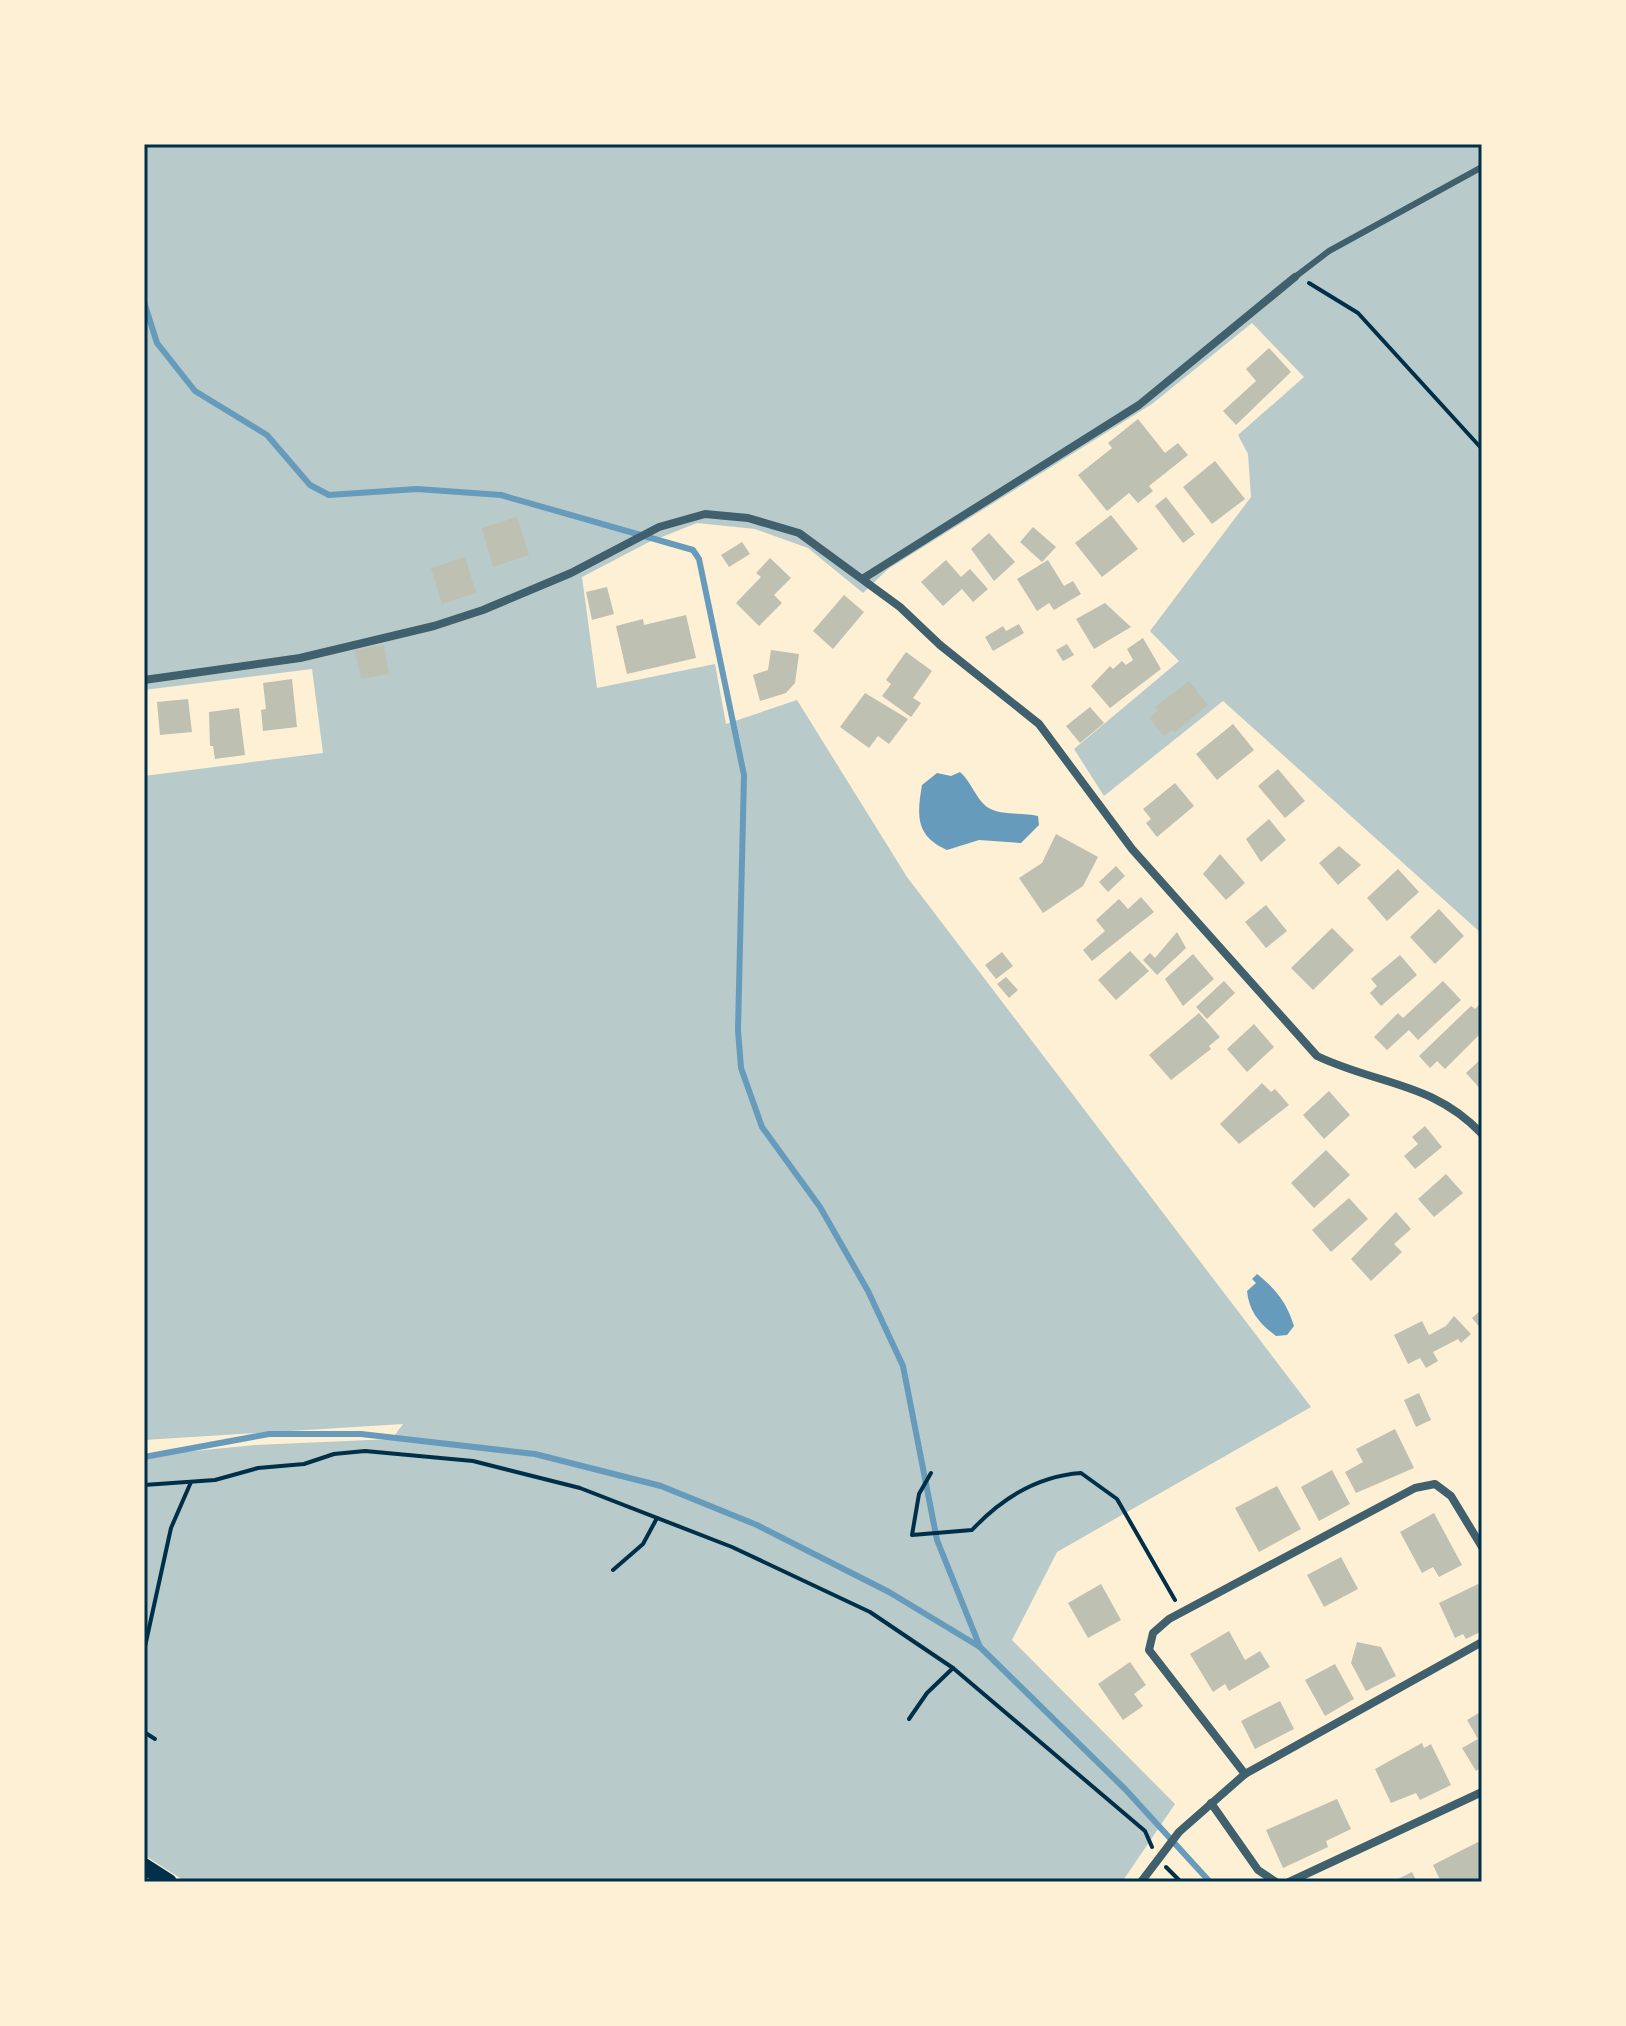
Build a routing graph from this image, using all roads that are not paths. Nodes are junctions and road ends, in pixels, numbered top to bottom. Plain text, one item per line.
1 (1482, 167) edge
2 (1295, 277) joint
3 (864, 578) junction
4 (144, 680) edge
5 (1482, 1134) edge
6 (1482, 1547) edge
7 (1482, 1642) edge
8 (1245, 1774) junction
9 (1482, 1792) edge
10 (1211, 1803) junction
11 (144, 1866) edge
12 (169, 1882) edge
13 (1141, 1882) edge
14 (1276, 1882) edge
15 (1289, 1882) edge

1 - 2 lane
2 - 3 street
3 - 4 street
3 - 5 street
6 - 8 street
7 - 8 street
8 - 10 street
9 - 15 street
10 - 13 street
10 - 14 street
11 - 12 main road

